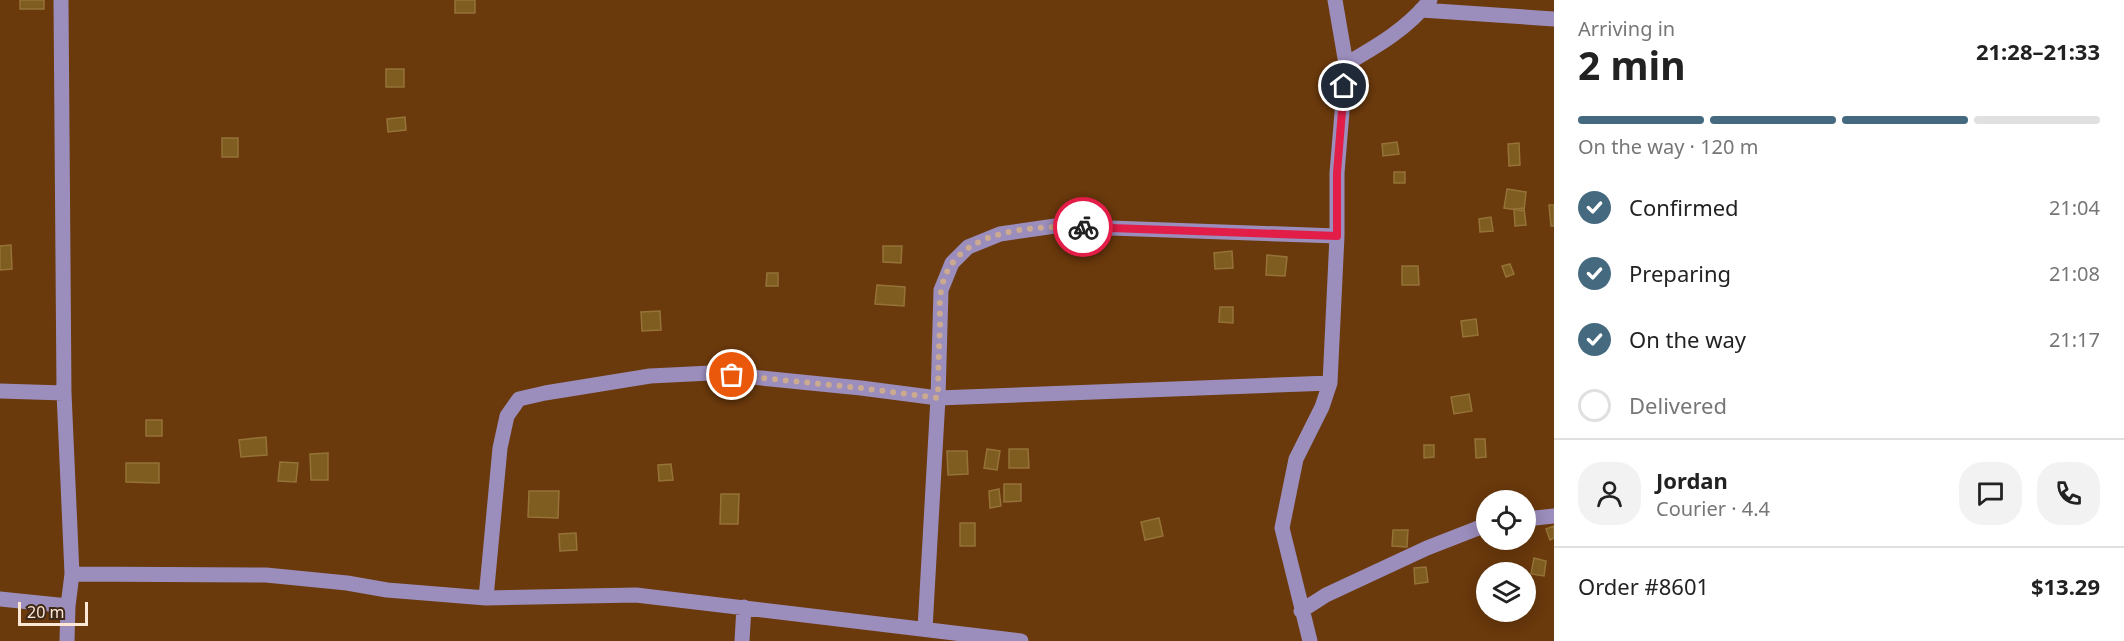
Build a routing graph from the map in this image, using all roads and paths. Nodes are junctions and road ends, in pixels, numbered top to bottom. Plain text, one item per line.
1 (61, 0) edge
2 (1335, 0) edge
3 (1425, 5) edge
4 (1554, 19) edge
5 (1346, 64) junction
6 (1337, 236) junction
7 (1330, 383) junction
8 (0, 391) edge
9 (64, 393) junction
10 (938, 398) junction
11 (1554, 516) edge
12 (1536, 518) edge
13 (1476, 529) edge
14 (72, 574) junction
15 (486, 598) junction
16 (0, 599) edge
17 (68, 606) junction
18 (744, 607) junction
19 (1301, 611) junction
20 (925, 629) junction
21 (67, 641) edge
22 (742, 641) edge
23 (1021, 641) edge
24 (1310, 641) edge

1 - 9 street
2 - 5 street
3 - 4 street
3 - 5 street
5 - 6 street
6 - 7 street
6 - 10 street
7 - 10 street
7 - 19 street
8 - 9 street
9 - 14 street
10 - 15 street
10 - 20 street
11 - 12 street
13 - 19 street
14 - 15 street
14 - 17 street
15 - 18 street
16 - 17 street
17 - 21 street
18 - 20 street
18 - 22 street
19 - 24 street
20 - 23 street

